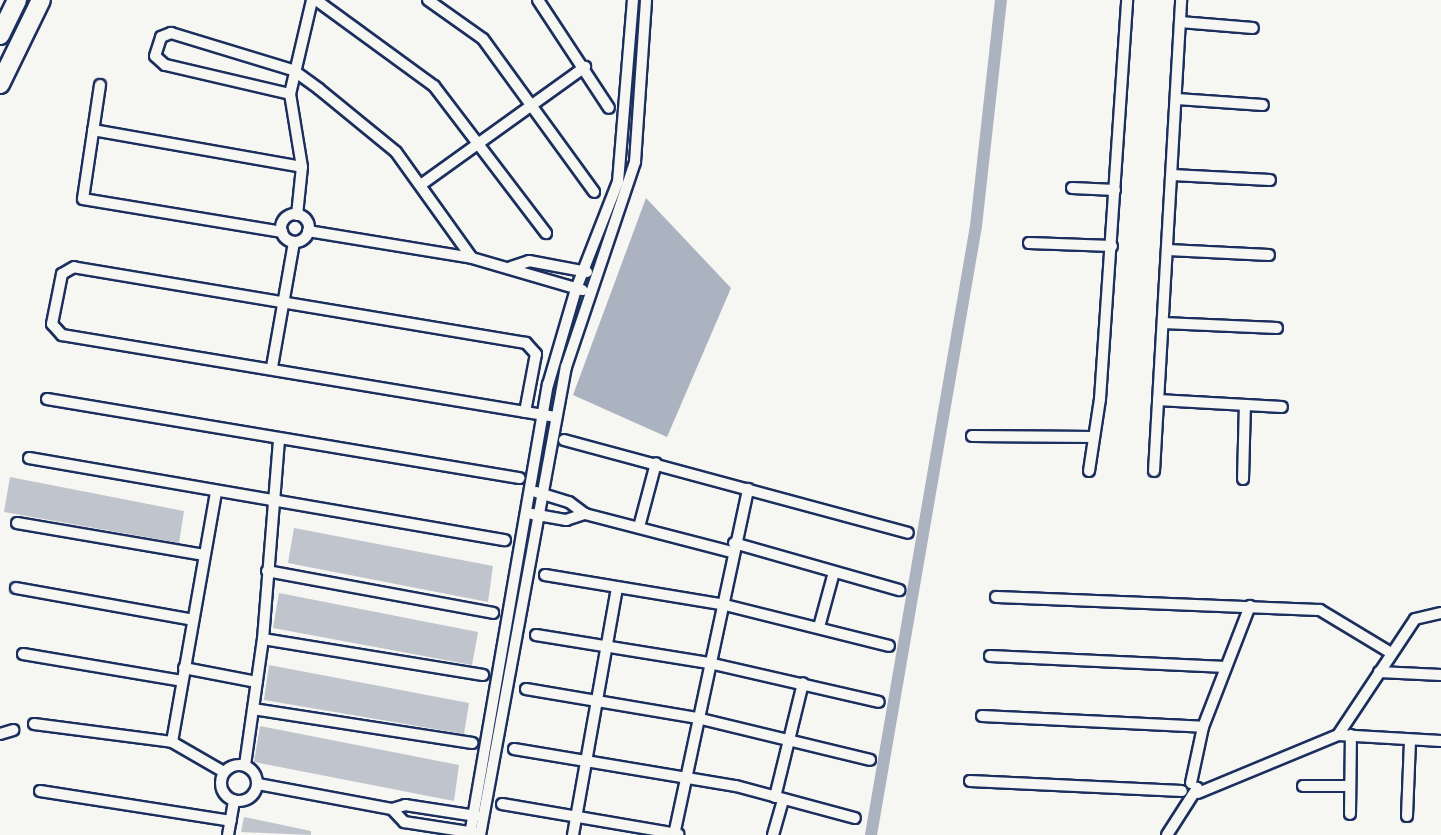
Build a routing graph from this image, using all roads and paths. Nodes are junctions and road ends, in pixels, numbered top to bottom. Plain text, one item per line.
1 (17, 0) edge
2 (41, 0) edge
3 (314, 0) edge
4 (428, 0) edge
5 (538, 0) edge
6 (633, 0) edge
7 (646, 0) edge
8 (1127, 0) edge
9 (1181, 0) edge
10 (1180, 22) junction
11 (1253, 28) dead end
12 (0, 35) edge
13 (585, 67) junction
14 (293, 70) junction
15 (0, 84) edge
16 (100, 85) dead end
17 (290, 94) junction
18 (1177, 99) junction
19 (1263, 105) dead end
20 (531, 106) junction
21 (609, 108) dead end
22 (93, 130) junction
23 (478, 144) junction
24 (302, 167) junction
25 (1172, 175) junction
26 (1270, 180) dead end
27 (422, 184) junction
28 (1072, 188) dead end
29 (1115, 190) junction
30 (594, 192) dead end
31 (297, 215) junction
32 (308, 231) junction
33 (282, 232) junction
34 (546, 233) dead end
35 (294, 242) junction
36 (1029, 243) dead end
37 (1112, 246) junction
38 (1168, 250) junction
39 (1269, 255) dead end
40 (472, 258) junction
41 (511, 267) junction
42 (583, 271) junction
43 (596, 274) junction
44 (576, 289) junction
45 (591, 291) junction
46 (282, 302) junction
47 (1163, 323) junction
48 (1277, 328) dead end
49 (272, 367) junction
50 (47, 399) dead end
51 (1158, 400) junction
52 (1245, 405) junction
53 (1282, 407) dead end
54 (525, 412) junction
55 (543, 414) junction
56 (556, 417) junction
57 (972, 436) dead end
58 (1094, 437) junction
59 (279, 439) junction
60 (564, 440) dead end
61 (29, 458) dead end
62 (656, 463) junction
63 (1089, 471) dead end
64 (1154, 471) dead end
65 (519, 478) dead end
66 (1243, 479) dead end
67 (748, 489) junction
68 (530, 491) junction
69 (216, 492) junction
70 (542, 493) junction
71 (271, 501) junction
72 (532, 514) junction
73 (585, 514) junction
74 (17, 523) dead end
75 (639, 527) junction
76 (908, 533) dead end
77 (505, 540) dead end
78 (733, 548) junction
79 (204, 555) junction
80 (267, 571) junction
81 (834, 572) junction
82 (545, 575) dead end
83 (16, 588) dead end
84 (617, 588) junction
85 (899, 590) dead end
86 (996, 597) dead end
87 (721, 604) junction
88 (1250, 606) junction
89 (493, 613) dead end
90 (1441, 613) edge
91 (193, 620) junction
92 (819, 627) junction
93 (536, 635) dead end
94 (263, 639) junction
95 (889, 646) dead end
96 (606, 647) junction
97 (1391, 653) junction
98 (23, 654) dead end
99 (990, 656) dead end
100 (709, 663) junction
101 (1226, 667) junction
102 (184, 668) junction
103 (1379, 672) junction
104 (483, 675) dead end
105 (1441, 675) edge
106 (182, 681) junction
107 (257, 682) junction
108 (803, 683) junction
109 (526, 689) dead end
110 (597, 701) junction
111 (879, 702) dead end
112 (253, 709) junction
113 (982, 716) dead end
114 (697, 718) junction
115 (34, 724) dead end
116 (1203, 727) junction
117 (13, 730) dead end
118 (0, 734) edge
119 (1338, 735) junction
120 (1351, 735) junction
121 (1410, 740) junction
122 (791, 741) junction
123 (1441, 741) edge
124 (172, 742) junction
125 (472, 743) dead end
126 (514, 749) dead end
127 (588, 760) junction
128 (870, 760) dead end
129 (245, 765) junction
130 (224, 772) junction
131 (685, 777) junction
132 (970, 781) dead end
133 (258, 784) junction
134 (1303, 786) dead end
135 (1349, 786) junction
136 (40, 791) dead end
137 (1190, 791) junction
138 (779, 798) junction
139 (234, 801) junction
140 (502, 804) dead end
141 (392, 809) junction
142 (1350, 814) dead end
143 (478, 816) junction
144 (1407, 816) dead end
145 (577, 817) junction
146 (855, 818) dead end
147 (231, 821) junction
148 (475, 834) edge
149 (677, 834) edge
150 (228, 835) edge
151 (573, 835) edge
152 (773, 835) edge
153 (1167, 835) edge

1 - 12 highway
2 - 15 highway
3 - 14 street
3 - 23 street
4 - 20 street
5 - 13 street
6 - 42 street
7 - 43 street
8 - 29 street
9 - 10 street
10 - 11 street
10 - 18 street
13 - 20 street
13 - 21 street
14 - 17 street
14 - 17 street
14 - 27 street
16 - 22 street
17 - 24 street
18 - 19 street
18 - 25 street
20 - 23 street
20 - 30 street
22 - 24 street
22 - 33 street
23 - 27 street
23 - 34 street
24 - 31 street
25 - 26 street
25 - 38 street
27 - 40 street
28 - 29 street
29 - 37 street
31 - 32 street
31 - 33 street
32 - 35 street
32 - 40 street
33 - 35 street
35 - 46 street
36 - 37 street
37 - 58 street
38 - 39 street
38 - 47 street
40 - 41 street
41 - 42 street
41 - 44 street
42 - 43 street
42 - 44 street
43 - 45 street
44 - 45 street
44 - 55 street
45 - 56 street
46 - 49 street
46 - 49 street
46 - 54 street
47 - 48 street
47 - 51 street
49 - 54 street
50 - 59 street
51 - 52 street
51 - 64 street
52 - 53 street
52 - 66 street
54 - 55 street
55 - 56 street
55 - 68 street
56 - 70 street
57 - 58 street
58 - 63 street
59 - 65 street
59 - 71 street
60 - 62 street
61 - 69 street
62 - 67 street
62 - 75 street
67 - 76 street
67 - 78 street
68 - 70 street
68 - 72 street
69 - 71 street
69 - 79 street
70 - 72 street
70 - 73 street
71 - 77 street
71 - 80 street
72 - 73 street
72 - 143 street
73 - 75 street
74 - 79 street
75 - 78 street
78 - 81 street
78 - 87 street
79 - 91 street
80 - 89 street
80 - 94 street
81 - 85 street
81 - 92 street
82 - 84 street
83 - 91 street
84 - 87 street
84 - 96 street
86 - 88 street
87 - 92 street
87 - 100 street
88 - 97 street
88 - 101 street
90 - 97 street
91 - 102 street
92 - 95 street
93 - 96 street
94 - 104 street
94 - 107 street
96 - 100 street
96 - 110 street
97 - 103 street
98 - 106 street
99 - 101 street
100 - 108 street
100 - 114 street
101 - 116 street
102 - 106 street
102 - 107 street
103 - 105 street
103 - 119 street
106 - 124 street
107 - 112 street
108 - 111 street
108 - 122 street
109 - 110 street
110 - 114 street
110 - 127 street
112 - 125 street
112 - 129 street
113 - 116 street
114 - 122 street
114 - 131 street
115 - 124 street
116 - 137 street
117 - 118 street
119 - 120 street
119 - 137 street
120 - 121 street
120 - 135 street
121 - 123 street
121 - 144 street
122 - 128 street
122 - 138 street
124 - 130 street
126 - 127 street
127 - 131 street
127 - 145 street
129 - 130 street
129 - 133 street
130 - 139 street
131 - 138 street
131 - 149 street
132 - 137 street
133 - 139 street
133 - 141 street
134 - 135 street
135 - 142 street
136 - 147 street
137 - 153 street
138 - 146 street
138 - 152 street
139 - 147 street
140 - 145 street
141 - 143 street
141 - 148 street
143 - 148 street
145 - 149 street
145 - 151 street
147 - 150 street

